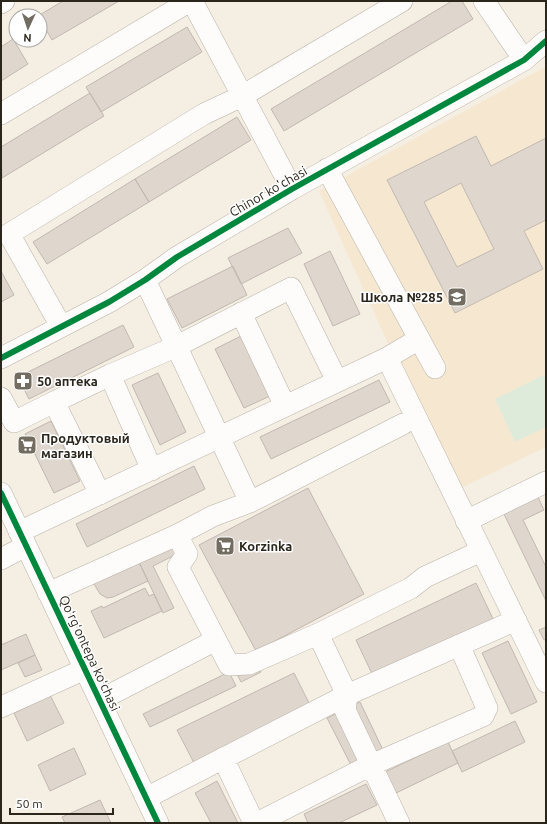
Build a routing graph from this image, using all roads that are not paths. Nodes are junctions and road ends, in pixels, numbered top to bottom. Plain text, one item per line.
1 (191, 1) edge
2 (402, 1) edge
3 (484, 1) edge
4 (546, 41) edge
5 (524, 60) junction
6 (242, 96) junction
7 (1, 114) edge
8 (327, 169) junction
9 (292, 189) junction
10 (5, 228) edge
11 (145, 280) junction
12 (241, 313) junction
13 (61, 326) junction
14 (419, 339) junction
15 (175, 347) junction
16 (1, 358) edge
17 (387, 358) junction
18 (434, 368) dead end
19 (110, 375) junction
20 (337, 381) junction
21 (1, 398) edge
22 (54, 402) junction
23 (285, 406) junction
24 (403, 424) dead end
25 (219, 438) junction
26 (152, 470) junction
27 (546, 482) edge
28 (1, 493) edge
29 (100, 494) junction
30 (250, 502) junction
31 (466, 521) junction
32 (177, 535) junction
33 (23, 539) junction
34 (481, 551) junction
35 (1, 559) edge
36 (48, 592) junction
37 (516, 620) junction
38 (318, 634) junction
39 (216, 640) junction
40 (458, 645) junction
41 (85, 669) junction
42 (546, 682) edge
43 (347, 694) junction
44 (100, 700) junction
45 (1, 707) edge
46 (224, 758) junction
47 (371, 765) junction
48 (146, 798) junction
49 (158, 823) edge
50 (255, 823) edge
51 (399, 823) edge

1 - 6 street
1 - 7 street
2 - 6 street
3 - 5 street
4 - 5 street, Chinor ko'chasi
5 - 8 street, Chinor ko'chasi
6 - 9 street
6 - 10 street
8 - 9 street, Chinor ko'chasi
8 - 14 street
9 - 11 street, Chinor ko'chasi
10 - 13 street
11 - 13 street, Chinor ko'chasi
11 - 15 street
12 - 15 street
12 - 20 street
12 - 23 street
13 - 16 street, Chinor ko'chasi
14 - 17 street
14 - 18 street
15 - 19 street
15 - 25 street
17 - 20 street
17 - 31 street
19 - 22 street
19 - 26 street
20 - 23 street
21 - 22 street
22 - 29 street
23 - 25 street
24 - 30 street
25 - 26 street
25 - 30 street
26 - 29 street
27 - 31 street
28 - 33 street, Qoʻrgʻontepa koʻchasi
29 - 33 street
30 - 32 street
31 - 34 street
32 - 36 street
32 - 39 street
33 - 35 street
33 - 36 street, Qoʻrgʻontepa koʻchasi
34 - 37 street
34 - 38 street
36 - 41 street, Qoʻrgʻontepa koʻchasi
37 - 40 street
37 - 42 street
38 - 39 street
38 - 43 street
39 - 44 street
40 - 43 street
40 - 47 street
41 - 44 street, Qoʻrgʻontepa koʻchasi
41 - 45 street
43 - 46 street
43 - 47 street
44 - 48 street, Qoʻrgʻontepa koʻchasi
46 - 48 street
46 - 50 street
47 - 50 street
47 - 51 street
48 - 49 street, Qoʻrgʻontepa koʻchasi

